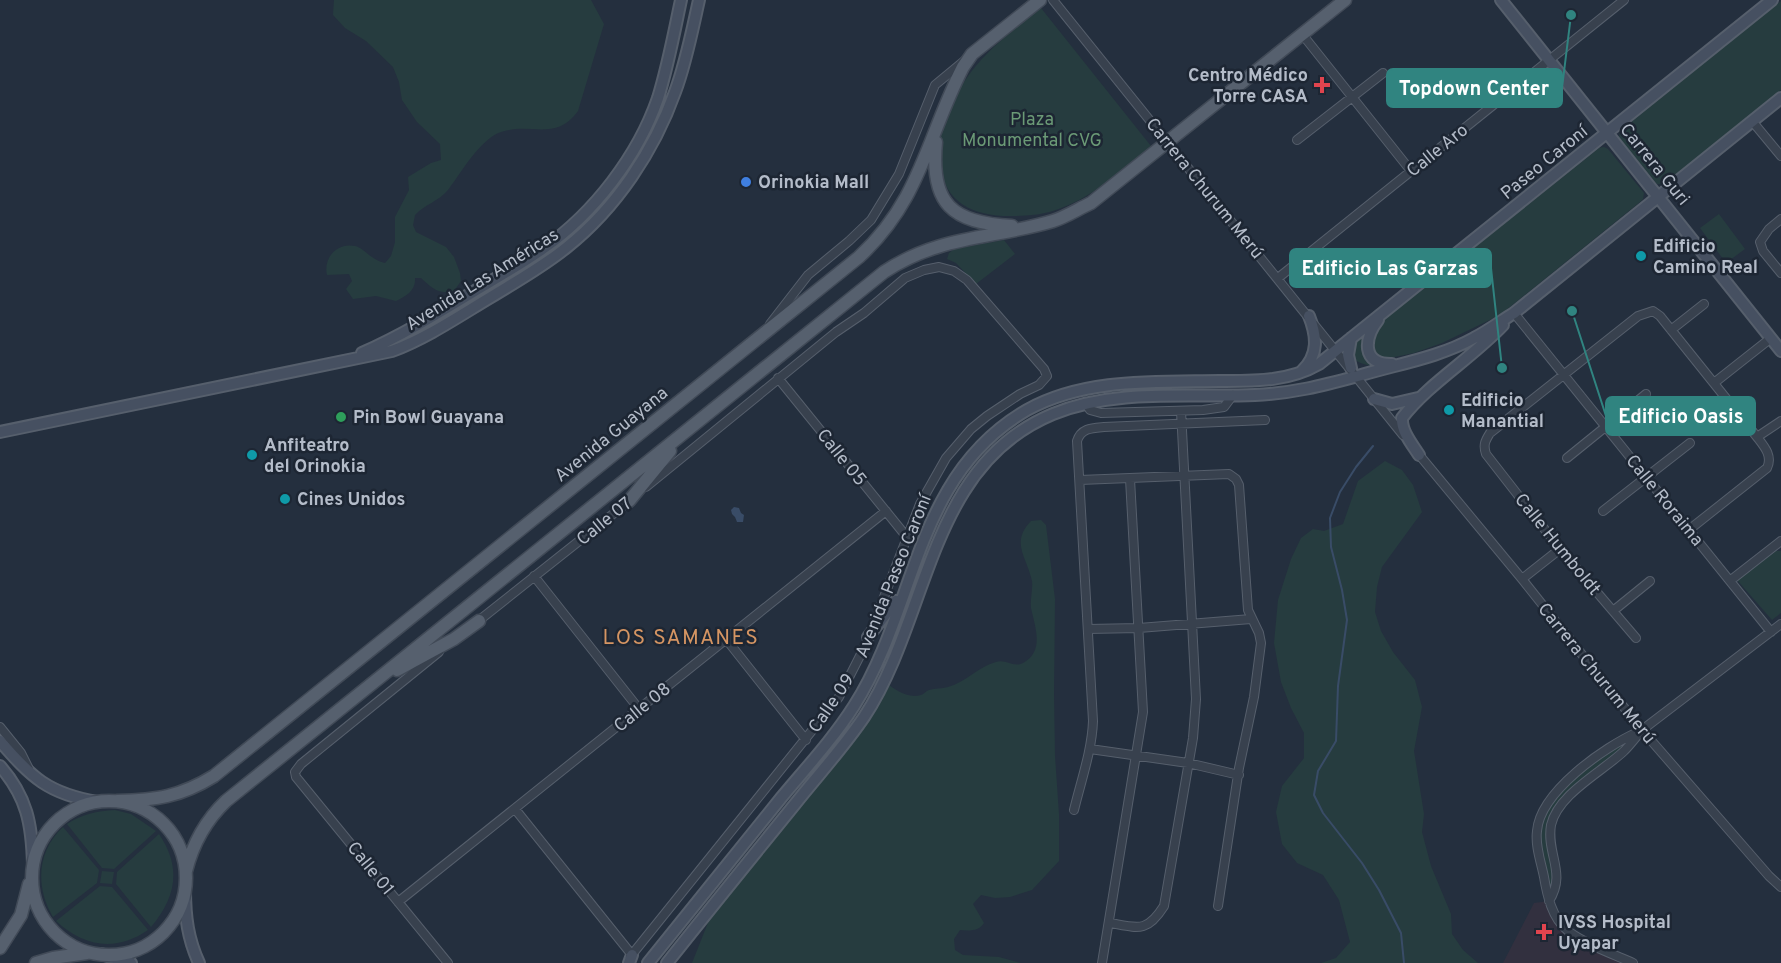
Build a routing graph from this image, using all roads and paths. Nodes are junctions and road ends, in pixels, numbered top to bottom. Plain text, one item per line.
1 (681, 0) edge
2 (699, 0) edge
3 (1040, 0) edge
4 (1053, 0) edge
5 (1345, 0) edge
6 (1501, 0) edge
7 (1624, 0) edge
8 (1772, 0) edge
9 (1614, 3) edge
10 (1302, 34) junction
11 (972, 54) junction
12 (1549, 60) junction
13 (1383, 73) dead end
14 (1353, 97) junction
15 (1781, 98) edge
16 (1591, 112) junction
17 (1630, 114) junction
18 (942, 117) junction
19 (1752, 121) junction
20 (1608, 132) junction
21 (641, 136) junction
22 (1297, 140) dead end
23 (1168, 142) junction
24 (653, 143) junction
25 (1781, 156) edge
26 (1411, 171) junction
27 (1659, 196) junction
28 (1781, 219) edge
29 (1029, 226) junction
30 (524, 261) junction
31 (533, 271) junction
32 (916, 273) joint
33 (1781, 273) edge
34 (1278, 278) junction
35 (1704, 304) dead end
36 (1386, 311) junction
37 (1514, 313) junction
38 (1309, 316) junction
39 (1671, 330) junction
40 (762, 335) junction
41 (1351, 338) junction
42 (1771, 338) junction
43 (1336, 350) junction
44 (1781, 351) edge
45 (348, 359) junction
46 (1404, 364) junction
47 (1354, 372) junction
48 (1299, 374) junction
49 (1564, 375) junction
50 (778, 378) junction
51 (1714, 383) junction
52 (1646, 394) dead end
53 (1233, 395) junction
54 (1422, 397) junction
55 (1374, 399) junction
56 (1086, 404) junction
57 (1181, 411) junction
58 (699, 419) junction
59 (1265, 420) dead end
60 (1781, 421) edge
61 (1182, 425) junction
62 (1606, 427) junction
63 (0, 432) edge
64 (1757, 437) junction
65 (1690, 443) dead end
66 (1419, 455) junction
67 (1567, 458) dead end
68 (1184, 476) junction
69 (1646, 478) junction
70 (1130, 479) junction
71 (1080, 480) junction
72 (628, 501) junction
73 (886, 511) junction
74 (1603, 511) dead end
75 (1690, 529) junction
76 (906, 536) junction
77 (1781, 541) edge
78 (1560, 549) junction
79 (534, 576) junction
80 (1522, 579) junction
81 (908, 580) junction
82 (1731, 580) junction
83 (1650, 582) dead end
84 (1614, 611) junction
85 (1251, 619) junction
86 (478, 621) junction
87 (1192, 624) junction
88 (1781, 624) edge
89 (1138, 628) junction
90 (1088, 629) junction
91 (1771, 632) junction
92 (868, 638) junction
93 (1635, 638) dead end
94 (726, 639) junction
95 (356, 696) junction
96 (639, 709) junction
97 (0, 727) edge
98 (1642, 730) junction
99 (806, 740) junction
100 (0, 741) edge
101 (1090, 749) junction
102 (1137, 756) junction
103 (1188, 763) junction
104 (0, 765) edge
105 (295, 772) joint
106 (1239, 775) junction
107 (0, 776) edge
108 (34, 778) junction
109 (18, 789) junction
110 (117, 801) junction
111 (98, 802) junction
112 (515, 808) junction
113 (1074, 810) dead end
114 (32, 870) junction
115 (186, 871) junction
116 (1781, 887) edge
117 (185, 890) junction
118 (1549, 901) junction
119 (398, 902) junction
120 (1218, 906) dead end
121 (1110, 923) junction
122 (0, 948) edge
123 (96, 953) junction
124 (629, 960) edge
125 (36, 963) edge
126 (131, 963) edge
127 (199, 963) edge
128 (448, 963) edge
129 (648, 963) edge
130 (666, 963) edge
131 (1102, 963) edge
132 (1633, 963) edge

1 - 21 street, Avenida Las Américas
2 - 24 street, Avenida Las Américas
3 - 11 main road, Avenida Guayana
4 - 23 street, Carrera Churum Merú
5 - 10 main road
6 - 12 street, Carrera Guri
7 - 9 street, Calle Aro
8 - 17 street, Paseo Caroní
9 - 12 street, Calle Aro
10 - 14 street
10 - 23 main road
11 - 18 main road, Avenida Guayana
11 - 40 street
12 - 16 street, Carrera Guri
12 - 26 street, Calle Aro
13 - 14 street
14 - 22 street
14 - 26 street
15 - 19 street
16 - 17 street
16 - 20 street, Carrera Guri
17 - 20 street, Paseo Caroní
18 - 29 main road
18 - 40 main road, Avenida Guayana
19 - 25 street
19 - 27 street
20 - 27 street, Carrera Guri
20 - 36 street, Paseo Caroní
21 - 24 street
21 - 30 street, Avenida Las Américas
23 - 29 main road
23 - 34 street, Carrera Churum Merú
24 - 31 street, Avenida Las Américas
26 - 34 street, Calle Aro
27 - 37 street
27 - 42 street, Carrera Guri
28 - 33 street
29 - 58 main road
30 - 31 street
30 - 45 street, Avenida Las Américas
31 - 45 street, Avenida Las Américas
32 - 50 street, Calle 07
32 - 76 street, Calle 09
34 - 38 street, Carrera Churum Merú
35 - 39 street
36 - 41 street, Paseo Caroní
36 - 46 street
37 - 46 street
37 - 49 street, Calle Roraima
37 - 54 street
38 - 43 street, Carrera Churum Merú
38 - 48 street
39 - 49 street
39 - 51 street
40 - 110 main road, Avenida Guayana
41 - 43 street, Paseo Caroní
41 - 47 street
42 - 44 street, Carrera Guri
42 - 51 street
43 - 47 street, Carrera Churum Merú
43 - 48 street, Avenida Paseo Caroní
45 - 63 street, Avenida Las Américas
46 - 47 street
47 - 53 street, Avenida Paseo Caroní
47 - 55 street, Carrera Churum Merú
48 - 81 street, Avenida Paseo Caroní
49 - 62 street, Calle Roraima
49 - 78 street, Calle Humboldt
50 - 72 street, Calle 07
50 - 73 street, Calle 05
51 - 64 street
52 - 62 street
53 - 56 street, Avenida Paseo Caroní
53 - 57 street
54 - 55 street
54 - 66 street
55 - 66 street, Carrera Churum Merú
56 - 57 street
56 - 130 street, Avenida Paseo Caroní
57 - 61 street
58 - 72 main road
58 - 95 main road
59 - 61 street
60 - 64 street
61 - 68 street
61 - 71 street
62 - 67 street
62 - 69 street, Calle Roraima
64 - 75 street
65 - 69 street
66 - 80 street, Carrera Churum Merú
68 - 70 street
68 - 85 street
68 - 87 street
69 - 74 street
69 - 75 street, Calle Roraima
70 - 71 street
70 - 89 street
71 - 90 street
72 - 79 street, Calle 07
73 - 76 street, Calle 05
73 - 94 street, Calle 08
75 - 82 street, Calle Roraima
76 - 92 street, Calle 09
77 - 82 street
78 - 80 street
78 - 84 street, Calle Humboldt
79 - 86 street, Calle 07
79 - 96 street
80 - 98 street, Carrera Churum Merú
81 - 92 street
81 - 129 street, Avenida Paseo Caroní
82 - 91 street, Calle Roraima
83 - 84 street
84 - 93 street, Calle Humboldt
85 - 87 street
85 - 106 street
86 - 95 main road
86 - 105 street, Calle 07
87 - 89 street
87 - 103 street
88 - 91 street
89 - 90 street
89 - 102 street
90 - 101 street
91 - 98 street
92 - 99 street, Calle 09
94 - 96 street, Calle 08
94 - 99 street
95 - 115 main road
96 - 112 street, Calle 08
97 - 108 street
98 - 116 street, Carrera Churum Merú
98 - 118 street
98 - 118 street
99 - 124 street, Calle 09
100 - 108 street
101 - 102 street
101 - 113 street
102 - 103 street
102 - 121 street
103 - 106 street
103 - 121 street
104 - 109 street
105 - 119 street, Calle 01
106 - 120 street
107 - 109 street
108 - 111 street
109 - 114 street
110 - 111 main road
110 - 115 main road
111 - 114 main road
112 - 119 street, Calle 08
112 - 124 street
114 - 122 main road
114 - 123 main road
115 - 117 main road
117 - 123 main road
117 - 127 street
118 - 132 street
119 - 128 street, Calle 01
121 - 131 street
123 - 125 main road
123 - 126 street

